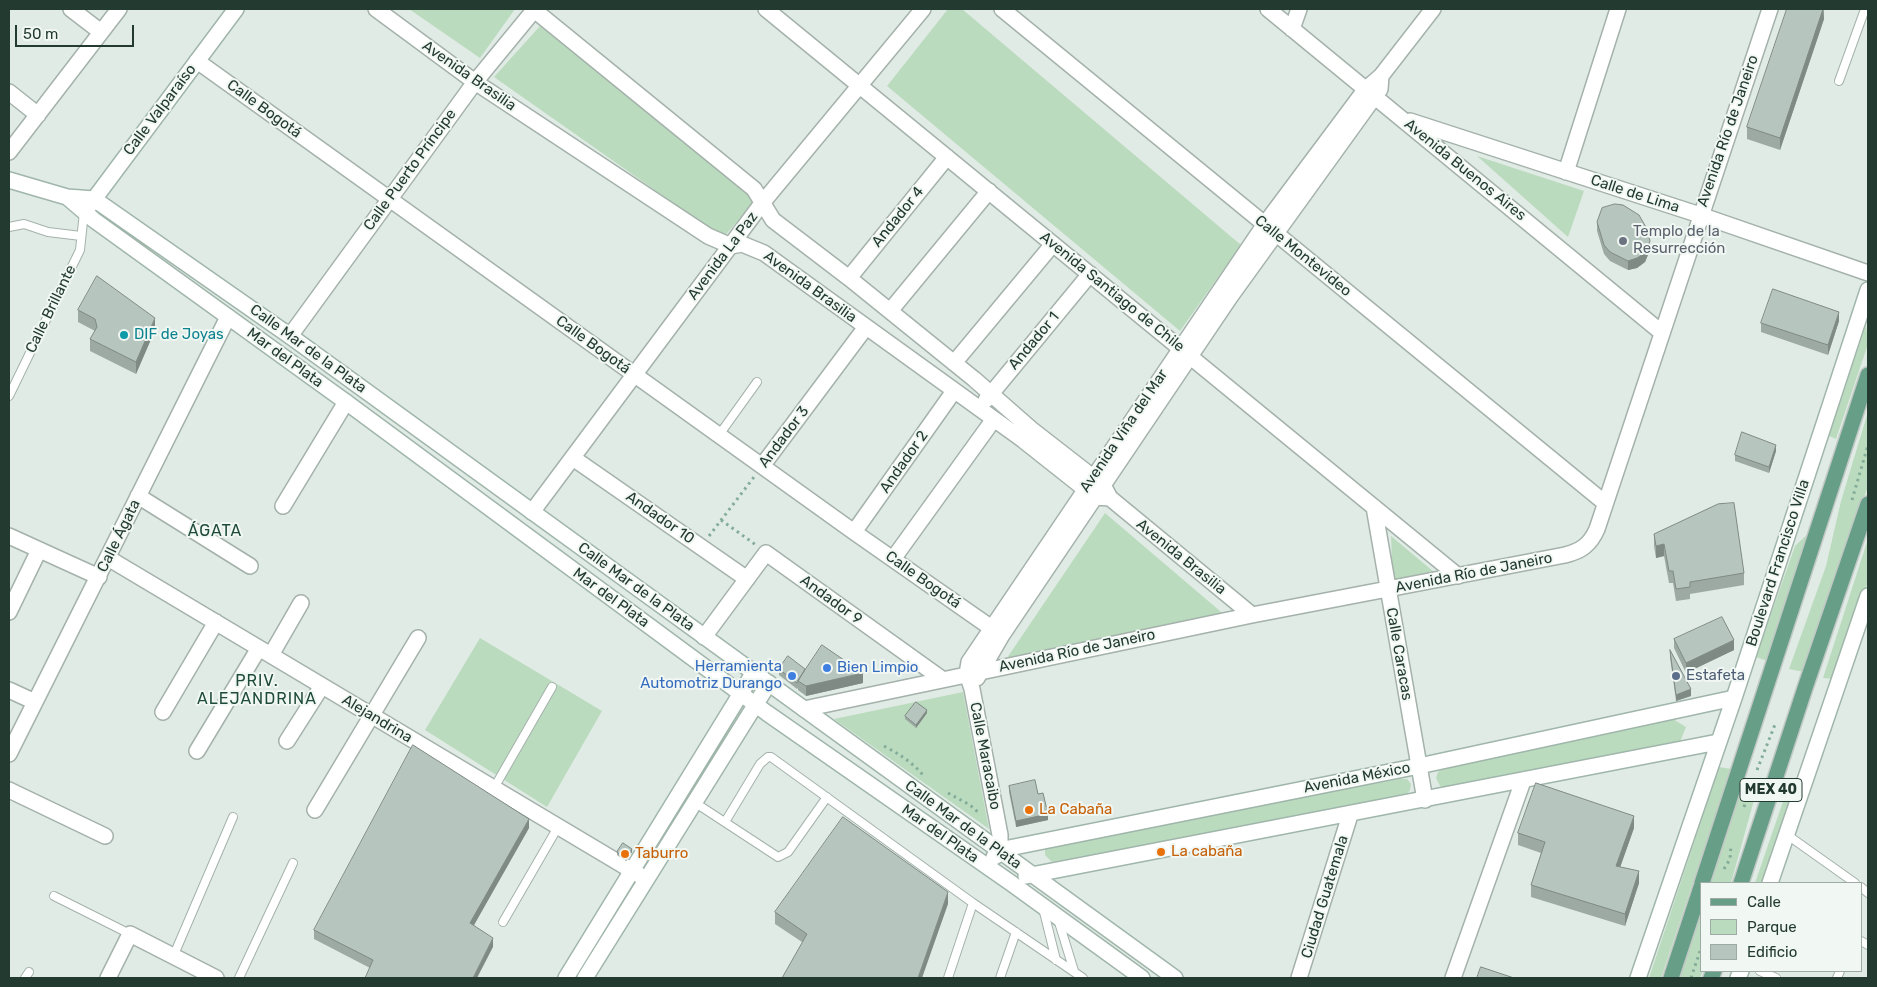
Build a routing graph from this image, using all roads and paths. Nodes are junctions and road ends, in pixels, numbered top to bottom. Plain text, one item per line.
1 (71, 9) edge
2 (120, 9) edge
3 (236, 9) edge
4 (376, 9) edge
5 (534, 9) edge
6 (766, 9) edge
7 (923, 9) edge
8 (1002, 9) edge
9 (1268, 9) edge
10 (1299, 9) edge
11 (1433, 9) edge
12 (1618, 9) edge
13 (1770, 9) edge
14 (1865, 9) edge
15 (1292, 29) junction
16 (101, 32) junction
17 (197, 60) junction
18 (1839, 81) dead end
19 (475, 82) junction
20 (860, 85) junction
21 (9, 92) edge
22 (1369, 93) junction
23 (38, 115) junction
24 (1402, 118) junction
25 (9, 152) edge
26 (947, 157) junction
27 (1566, 172) junction
28 (9, 180) edge
29 (989, 191) junction
30 (67, 197) junction
31 (389, 198) junction
32 (94, 199) junction
33 (763, 202) junction
34 (84, 212) junction
35 (1700, 215) junction
36 (9, 227) edge
37 (1270, 229) junction
38 (80, 236) junction
39 (1053, 244) junction
40 (731, 246) junction
41 (1868, 273) edge
42 (1090, 274) junction
43 (849, 278) junction
44 (1868, 290) edge
45 (890, 311) junction
46 (228, 316) junction
47 (866, 327) junction
48 (1661, 332) junction
49 (290, 336) junction
50 (1185, 352) junction
51 (954, 363) junction
52 (634, 375) junction
53 (1868, 375) edge
54 (757, 382) dead end
55 (954, 392) junction
56 (991, 394) junction
57 (9, 396) edge
58 (346, 402) junction
59 (978, 409) junction
60 (994, 419) junction
61 (719, 435) junction
62 (573, 458) junction
63 (762, 466) junction
64 (1094, 487) junction
65 (138, 496) junction
66 (1605, 503) junction
67 (1868, 504) edge
68 (283, 506) dead end
69 (1374, 507) junction
70 (532, 512) junction
71 (721, 520) junction
72 (854, 532) junction
73 (9, 536) edge
74 (702, 547) junction
75 (39, 550) junction
76 (766, 553) junction
77 (108, 558) junction
78 (893, 559) junction
79 (250, 566) dead end
80 (1458, 576) junction
81 (98, 577) junction
82 (747, 579) junction
83 (1388, 589) junction
84 (1868, 596) edge
85 (301, 603) dead end
86 (9, 612) edge
87 (1252, 615) junction
88 (216, 622) junction
89 (990, 627) junction
90 (704, 637) junction
91 (418, 638) dead end
92 (265, 652) junction
93 (754, 672) junction
94 (974, 673) junction
95 (942, 680) junction
96 (768, 683) junction
97 (322, 686) junction
98 (552, 687) dead end
99 (9, 690) edge
100 (741, 693) junction
101 (1734, 698) junction
102 (35, 702) junction
103 (754, 704) junction
104 (804, 709) junction
105 (163, 712) dead end
106 (371, 715) junction
107 (287, 741) dead end
108 (1718, 742) junction
109 (197, 751) dead end
110 (9, 754) edge
111 (1419, 766) junction
112 (1524, 781) junction
113 (494, 788) junction
114 (9, 790) edge
115 (827, 797) junction
116 (1425, 800) junction
117 (694, 802) junction
118 (315, 810) dead end
119 (1350, 815) junction
120 (233, 817) dead end
121 (724, 822) junction
122 (558, 827) junction
123 (1786, 834) junction
124 (105, 836) dead end
125 (1000, 852) junction
126 (293, 863) dead end
127 (985, 865) junction
128 (631, 870) junction
129 (1032, 874) junction
130 (646, 879) junction
131 (1702, 882) edge
132 (1741, 882) edge
133 (1770, 882) edge
134 (1854, 882) edge
135 (1011, 883) junction
136 (1700, 888) edge
137 (54, 896) dead end
138 (973, 903) junction
139 (1042, 906) junction
140 (1057, 917) junction
141 (503, 922) dead end
142 (1016, 932) junction
143 (130, 934) junction
144 (1700, 951) edge
145 (173, 957) junction
146 (1056, 960) junction
147 (1074, 971) junction
148 (1762, 972) edge
149 (108, 978) edge
150 (216, 978) edge
151 (239, 978) edge
152 (566, 978) edge
153 (585, 978) edge
154 (948, 978) edge
155 (1000, 978) edge
156 (1083, 978) edge
157 (1142, 978) edge
158 (1175, 978) edge
159 (1299, 978) edge
160 (1453, 978) edge
161 (1638, 978) edge
162 (1671, 978) edge
163 (1691, 978) edge
164 (1776, 978) edge

1 - 16 street
2 - 16 street
3 - 17 street, Calle Valparaíso
4 - 19 street, Avenida Brasilia
5 - 19 street, Calle Puerto Príncipe
5 - 33 street, Avenida Brasilia
6 - 20 street, Avenida Santiago de Chile
7 - 20 street, Avenida La Paz
8 - 37 street, Calle Montevideo
9 - 15 street, Avenida Buenos Aires
10 - 15 street
11 - 22 street, Avenida Viña del Mar
12 - 27 street
13 - 35 street, Avenida Río de Janeiro
14 - 18 lane
15 - 22 street, Avenida Buenos Aires
16 - 23 street
17 - 31 street, Calle Bogotá
17 - 32 street, Calle Valparaíso
19 - 31 street, Calle Puerto Príncipe
19 - 40 street, Avenida Brasilia
20 - 26 street, Avenida Santiago de Chile
20 - 33 street, Avenida La Paz
21 - 23 street
22 - 24 street, Avenida Buenos Aires
22 - 37 street, Avenida Viña del Mar
23 - 25 street
24 - 27 street, Calle de Lima
24 - 48 street, Avenida Buenos Aires
26 - 29 street, Avenida Santiago de Chile
26 - 43 street, Andador 4
27 - 35 street, Calle de Lima
28 - 30 street
29 - 39 street, Avenida Santiago de Chile
29 - 45 street
30 - 32 street
30 - 34 street, Mar del Plata
31 - 49 street, Calle Puerto Príncipe
31 - 52 street, Calle Bogotá
32 - 34 street, Calle Valparaíso
32 - 49 street, Calle Mar de la Plata
33 - 40 street, Avenida La Paz
33 - 43 street, Avenida Brasilia
34 - 38 lane
34 - 46 street, Mar del Plata
35 - 41 street, Calle de Lima
35 - 48 street, Avenida Río de Janeiro
36 - 38 lane
37 - 50 street, Avenida Viña del Mar
37 - 66 street, Calle Montevideo
38 - 57 lane, Calle Brillante
39 - 42 street, Avenida Santiago de Chile
39 - 51 street
40 - 47 street, Avenida Brasilia
40 - 52 street, Avenida La Paz
42 - 50 street, Avenida Santiago de Chile
42 - 56 street, Andador 1
43 - 45 street, Avenida Brasilia
44 - 101 street, Boulevard Francisco Villa
45 - 51 street, Avenida Brasilia
46 - 58 street, Mar del Plata
46 - 65 street, Calle Ágata
47 - 55 street, Avenida Brasilia
47 - 63 street, Andador 3
48 - 66 street, Avenida Río de Janeiro
49 - 70 street, Calle Mar de la Plata
50 - 64 street, Avenida Viña del Mar
50 - 69 street, Avenida Santiago de Chile
51 - 56 street, Avenida Brasilia
52 - 61 street, Calle Bogotá
52 - 62 street, Avenida La Paz
53 - 131 main road, Boulevard Francisco Villa / MEX 40
54 - 61 lane
55 - 59 street, Avenida Brasilia
55 - 72 street, Andador 2
56 - 59 street, Andador 1
56 - 64 street, Avenida Brasilia
58 - 68 street
58 - 100 street, Mar del Plata
59 - 60 street, Avenida Brasilia
60 - 64 street, Avenida Brasilia
60 - 78 street
61 - 63 street, Calle Bogotá
62 - 70 street, Avenida La Paz
62 - 74 street, Andador 10
63 - 71 path, Andador 3
63 - 72 street, Calle Bogotá
64 - 87 street, Avenida Brasilia
64 - 89 street, Avenida Viña del Mar
64 - 94 street, Avenida Viña del Mar
65 - 77 street, Calle Ágata
65 - 79 street
66 - 80 street, Avenida Río de Janeiro
67 - 132 main road, MEX 40
69 - 80 street, Avenida Santiago de Chile
69 - 83 street, Calle Caracas
70 - 90 street, Calle Mar de la Plata
71 - 74 path, Andador 3
71 - 76 path
72 - 78 street, Calle Bogotá
73 - 75 street
74 - 82 street, Andador 10
75 - 81 street
75 - 86 street
76 - 82 street
76 - 95 street, Andador 9
77 - 81 street, Calle Ágata
77 - 88 street, Alejandrina
78 - 89 street, Calle Bogotá
80 - 83 street, Avenida Río de Janeiro
81 - 102 street, Calle Ágata
82 - 90 street
83 - 87 street, Avenida Río de Janeiro
83 - 111 street, Calle Caracas
84 - 123 street
85 - 92 street
87 - 94 street, Avenida Río de Janeiro
88 - 92 street, Alejandrina
88 - 105 street
89 - 94 street, Avenida Viña del Mar
90 - 93 street, Calle Mar de la Plata
91 - 106 street
92 - 97 street, Alejandrina
92 - 109 street
93 - 96 street, Calle Mar de la Plata
93 - 100 street
94 - 95 street, Avenida Río de Janeiro
94 - 125 street, Calle Maracaibo
95 - 104 street, Avenida Río de Janeiro
96 - 103 street
96 - 104 street, Calle Mar de la Plata
97 - 106 street, Alejandrina
97 - 107 street
98 - 113 lane
99 - 102 street
100 - 103 street, Mar del Plata
100 - 128 street
101 - 108 street, Boulevard Francisco Villa
101 - 111 street, Avenida México
102 - 110 street, Calle Ágata
103 - 117 street
103 - 127 street, Mar del Plata
104 - 125 street, Calle Mar de la Plata
106 - 113 street, Alejandrina
106 - 118 street
108 - 112 street
108 - 161 street, Boulevard Francisco Villa
111 - 116 street, Calle Caracas
111 - 125 street, Avenida México
112 - 116 street
112 - 160 street
113 - 122 street, Alejandrina
114 - 124 street
115 - 121 lane
115 - 121 lane
115 - 138 lane
116 - 119 street
117 - 121 lane
117 - 130 street
119 - 129 street
119 - 159 street, Ciudad Guatemala
120 - 145 lane
122 - 128 street, Alejandrina
122 - 141 lane
123 - 133 street
123 - 134 lane
125 - 127 street, Avenida México
125 - 129 street, Calle Mar de la Plata
126 - 151 lane
127 - 135 street, Mar del Plata
128 - 130 street, Alejandrina
128 - 152 street
129 - 135 street
129 - 158 street, Calle Mar de la Plata
130 - 153 street
135 - 139 street, Mar del Plata
136 - 162 main road, Boulevard Francisco Villa / MEX 40
137 - 143 lane
138 - 142 lane
138 - 154 lane
139 - 140 street, Mar del Plata
139 - 146 lane
140 - 147 lane
140 - 157 street, Mar del Plata
142 - 146 lane
142 - 155 lane
143 - 145 street
143 - 149 street
144 - 163 path
145 - 150 street
146 - 147 lane
147 - 156 lane
148 - 164 lane

